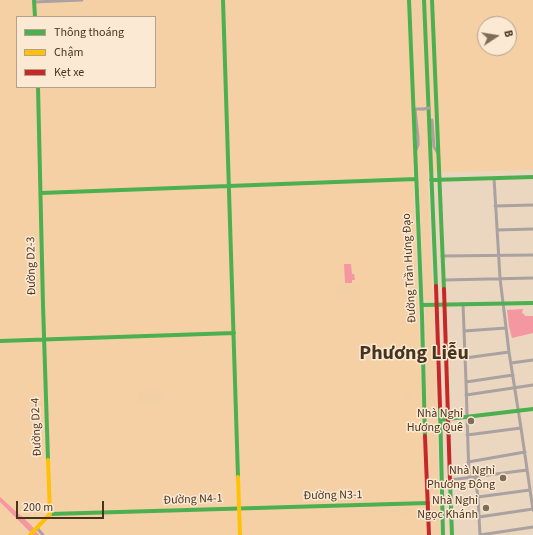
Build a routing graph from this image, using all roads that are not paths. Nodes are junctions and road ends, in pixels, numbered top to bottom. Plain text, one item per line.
1 (82, 0) edge
2 (222, 0) edge
3 (408, 0) edge
4 (424, 0) edge
5 (432, 0) edge
6 (34, 1) edge
7 (35, 16) edge
8 (38, 88) edge
9 (415, 154) junction
10 (438, 154) junction
11 (533, 177) edge
12 (494, 178) junction
13 (416, 179) junction
14 (431, 180) junction
15 (439, 180) junction
16 (230, 186) junction
17 (41, 193) junction
18 (533, 205) edge
19 (495, 206) junction
20 (533, 229) edge
21 (497, 230) junction
22 (498, 255) junction
23 (533, 255) edge
24 (442, 256) junction
25 (500, 278) junction
26 (533, 278) edge
27 (444, 280) junction
28 (533, 303) edge
29 (437, 304) junction
30 (463, 304) junction
31 (503, 304) junction
32 (422, 305) junction
33 (445, 305) junction
34 (506, 328) junction
35 (464, 331) junction
36 (234, 333) junction
37 (45, 339) junction
38 (0, 341) edge
39 (509, 352) junction
40 (465, 358) junction
41 (533, 360) edge
42 (511, 363) junction
43 (513, 375) junction
44 (466, 382) junction
45 (533, 385) edge
46 (515, 387) junction
47 (466, 395) junction
48 (533, 408) edge
49 (518, 411) junction
50 (467, 417) junction
51 (449, 419) junction
52 (440, 420) junction
53 (522, 428) junction
54 (467, 436) junction
55 (525, 452) junction
56 (468, 462) junction
57 (527, 470) junction
58 (475, 477) junction
59 (469, 478) junction
60 (450, 480) junction
61 (530, 490) junction
62 (478, 497) junction
63 (428, 503) junction
64 (239, 508) junction
65 (533, 510) edge
66 (50, 514) junction
67 (479, 517) junction
68 (533, 527) edge
69 (37, 528) junction
70 (30, 535) edge
71 (43, 535) edge
72 (240, 535) edge
73 (429, 535) edge
74 (443, 535) edge
75 (452, 535) edge
76 (480, 535) edge

1 - 6 street
2 - 16 main road
3 - 9 main road, Đường Trần Hưng Đạo
4 - 14 main road, Đường Trần Hưng Đạo
5 - 10 main road
6 - 7 main road
8 - 17 main road, Đường D2-3
9 - 10 street, bridge
9 - 13 main road, Đường Trần Hưng Đạo
10 - 15 main road
11 - 12 main road
12 - 15 main road
12 - 19 street
13 - 16 main road
13 - 32 main road, Đường Trần Hưng Đạo
14 - 15 main road
14 - 29 main road, Đường Trần Hưng Đạo
15 - 24 main road
16 - 17 main road
16 - 36 main road
17 - 37 main road, Đường D2-3
18 - 19 street
19 - 21 street
20 - 21 street
21 - 22 street
22 - 23 street
22 - 24 street
22 - 25 street
24 - 27 main road
25 - 26 street
25 - 27 street
25 - 31 street
27 - 33 main road
28 - 31 main road
29 - 32 main road
29 - 33 main road
29 - 52 main road, Đường Trần Hưng Đạo
30 - 31 main road
30 - 33 main road
30 - 35 street
31 - 34 street
32 - 63 main road, Đường Trần Hưng Đạo
33 - 51 main road
34 - 35 street
34 - 39 street
35 - 40 street
36 - 37 main road
36 - 64 main road
37 - 38 main road
37 - 66 main road, Đường D2-4
39 - 40 street
39 - 42 street
40 - 44 street
41 - 42 street
42 - 43 street
43 - 44 street
43 - 46 street
44 - 47 street
45 - 46 street
46 - 47 street
46 - 49 street
47 - 50 street
48 - 49 main road
49 - 50 main road
49 - 53 street
50 - 51 main road
50 - 54 street
51 - 52 main road
51 - 60 main road
52 - 74 main road, Đường Trần Hưng Đạo
53 - 54 street
53 - 55 street
54 - 56 street
55 - 56 street
55 - 57 street
56 - 59 street
57 - 58 street
57 - 61 street
58 - 59 street
58 - 62 street
59 - 60 street
60 - 75 main road
61 - 62 street
61 - 65 street
62 - 67 street
63 - 64 main road, Đường N3-1
63 - 73 main road, Đường Trần Hưng Đạo
64 - 66 main road, Đường N4-1
64 - 72 main road
65 - 67 street
66 - 69 main road
67 - 76 street
68 - 76 street
69 - 70 main road
69 - 71 street

